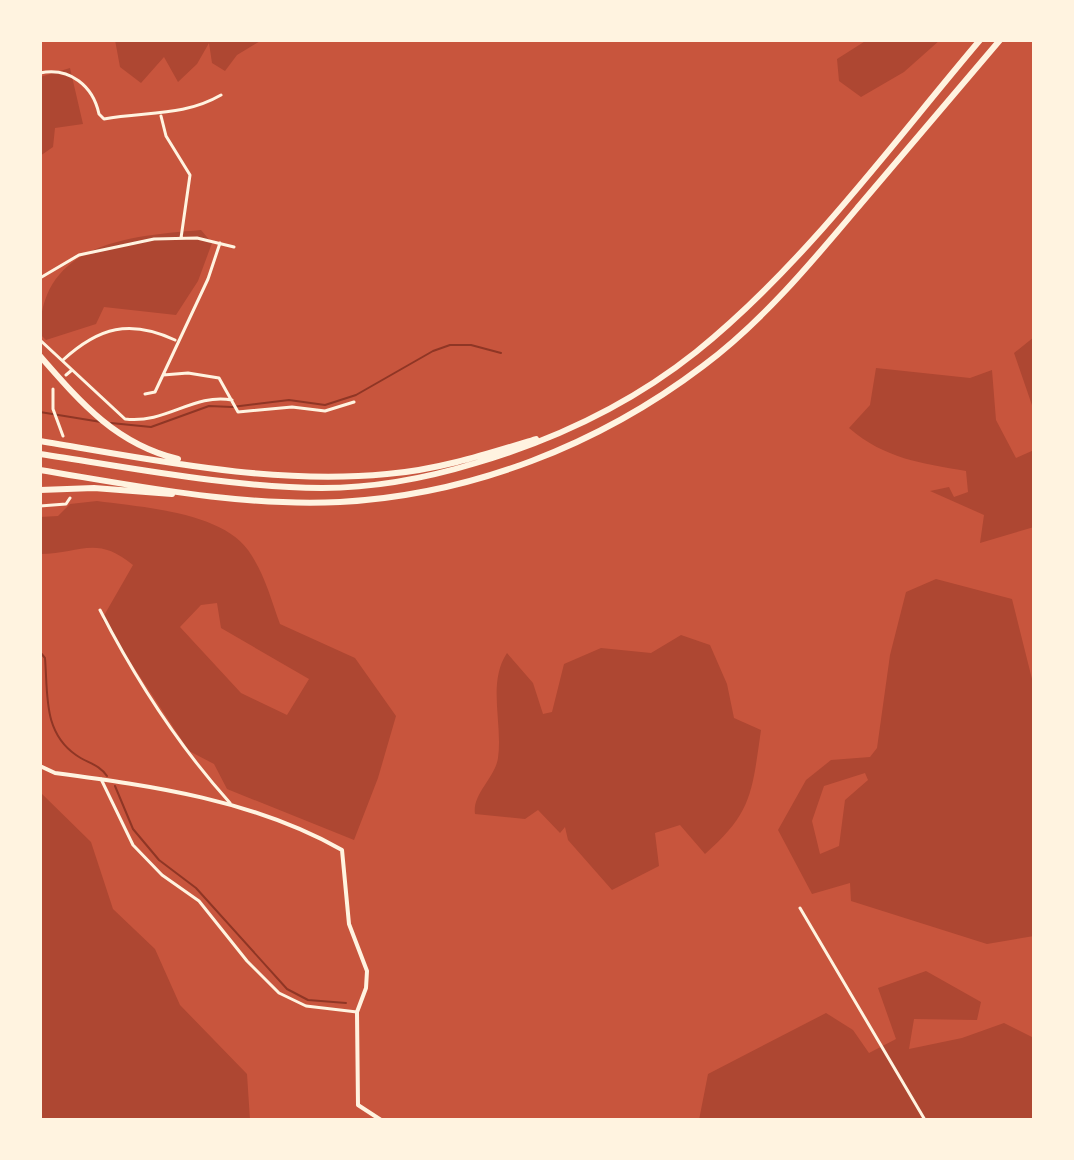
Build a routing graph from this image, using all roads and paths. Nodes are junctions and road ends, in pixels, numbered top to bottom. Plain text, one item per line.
1 (980, 40) edge
2 (1000, 40) edge
3 (40, 73) edge
4 (221, 95) dead end
5 (161, 116) junction
6 (181, 238) junction
7 (220, 243) junction
8 (234, 247) dead end
9 (40, 278) edge
10 (40, 340) edge
11 (176, 341) junction
12 (40, 356) edge
13 (63, 360) junction
14 (72, 370) junction
15 (66, 375) dead end
16 (163, 375) junction
17 (53, 389) dead end
18 (145, 394) dead end
19 (232, 401) junction
20 (354, 402) dead end
21 (566, 430) junction
22 (63, 436) dead end
23 (40, 441) edge
24 (40, 454) edge
25 (40, 470) edge
26 (249, 472) junction
27 (40, 490) edge
28 (70, 498) dead end
29 (238, 498) junction
30 (40, 506) edge
31 (100, 610) dead end
32 (40, 766) edge
33 (101, 779) junction
34 (230, 803) junction
35 (800, 908) dead end
36 (357, 1012) junction
37 (381, 1120) edge
38 (925, 1120) edge

1 - 21 highway
2 - 29 highway
3 - 5 street
4 - 5 street
5 - 6 street
6 - 7 street
6 - 9 street
7 - 8 street
7 - 11 street
10 - 13 street
11 - 13 street
11 - 16 street
12 - 26 highway
13 - 14 street
14 - 15 street
14 - 19 street
16 - 18 street
16 - 19 street
17 - 22 street
19 - 20 street
21 - 24 highway
21 - 26 highway
23 - 26 highway
25 - 29 highway
27 - 29 highway
28 - 30 street
31 - 34 street
32 - 33 street
33 - 34 street
33 - 36 street
34 - 36 street
35 - 38 street
36 - 37 street

